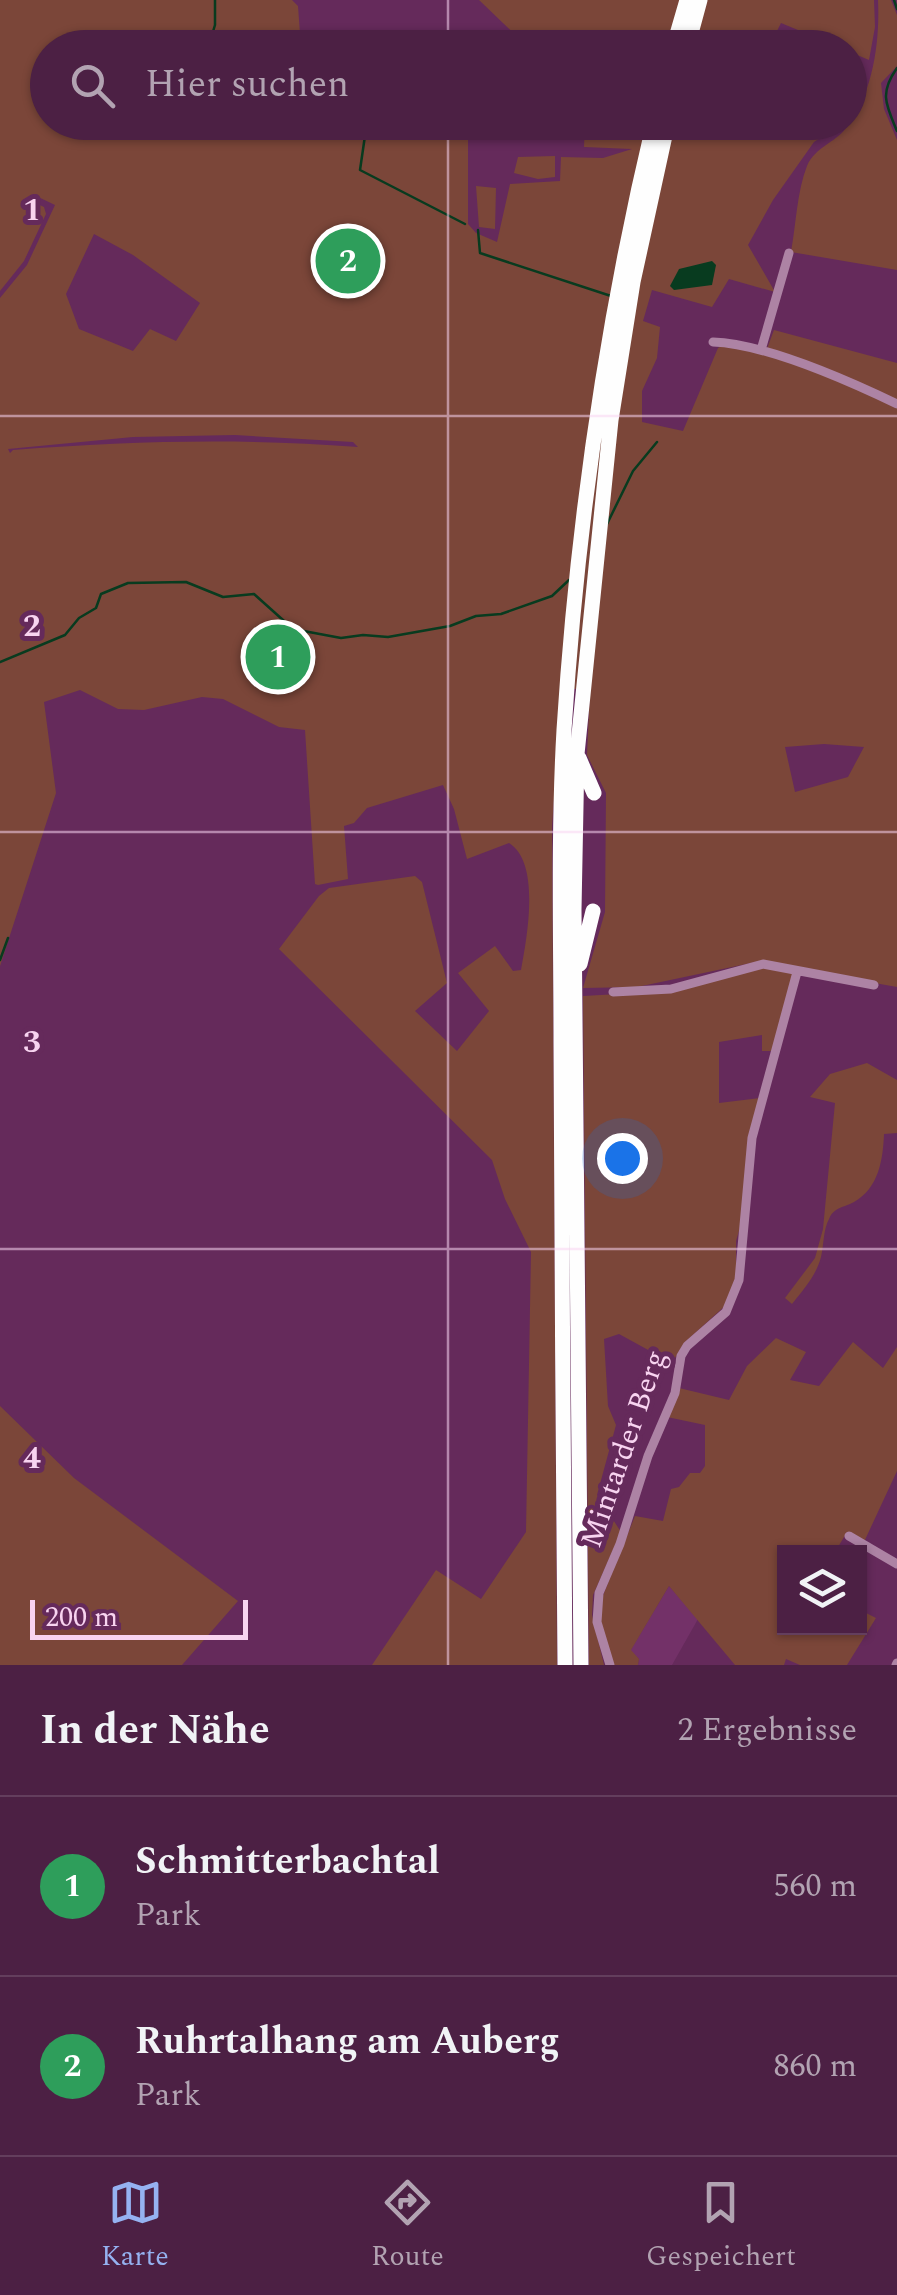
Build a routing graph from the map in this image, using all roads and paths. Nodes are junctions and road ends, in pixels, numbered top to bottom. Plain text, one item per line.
1 (686, 0) edge
2 (700, 0) edge
3 (678, 30) edge
4 (692, 30) edge
5 (650, 140) edge
6 (664, 140) edge
7 (789, 253) dead end
8 (713, 342) dead end
9 (761, 350) junction
10 (897, 404) edge
11 (576, 688) junction
12 (577, 754) junction
13 (594, 793) dead end
14 (593, 911) dead end
15 (797, 972) junction
16 (874, 985) dead end
17 (574, 988) junction
18 (613, 992) dead end
19 (849, 1536) dead end
20 (897, 1564) edge
21 (565, 1665) edge
22 (581, 1665) edge
23 (610, 1665) edge

1 - 3 highway
2 - 4 highway
5 - 11 highway
6 - 11 highway
7 - 9 street
8 - 9 street
9 - 10 street
11 - 12 highway
11 - 21 highway
12 - 13 highway
12 - 17 highway
14 - 17 highway
15 - 16 street
15 - 18 street
15 - 23 street, Mintarder Berg
17 - 22 highway
19 - 20 street

